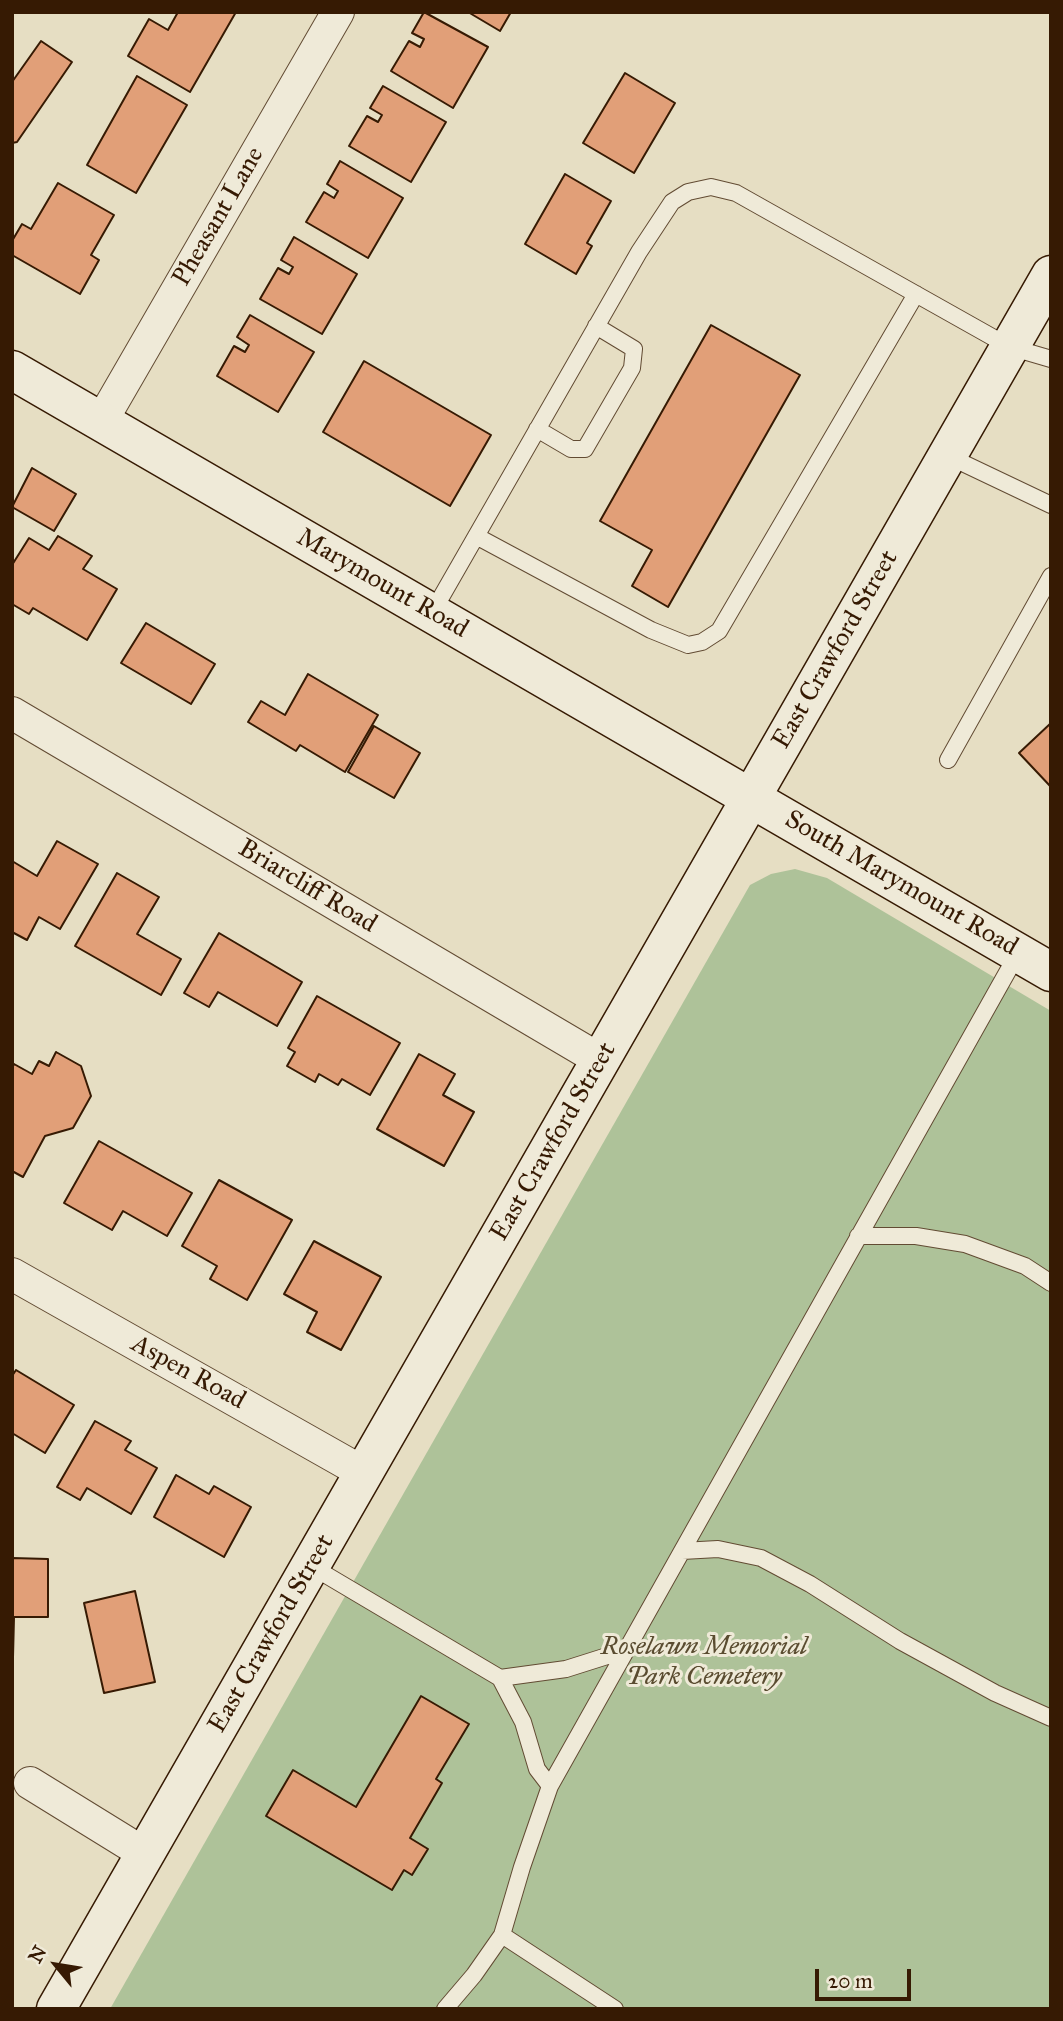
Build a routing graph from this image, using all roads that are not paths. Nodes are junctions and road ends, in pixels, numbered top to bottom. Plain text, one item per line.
1 (338, 12) edge
2 (1051, 275) edge
3 (916, 294) junction
4 (596, 326) junction
5 (1010, 347) junction
6 (1051, 359) edge
7 (12, 370) edge
8 (101, 422) junction
9 (537, 429) junction
10 (948, 456) junction
11 (1051, 505) edge
12 (476, 536) junction
13 (1051, 576) edge
14 (432, 613) junction
15 (12, 713) edge
16 (948, 760) dead end
17 (752, 797) junction
18 (1018, 953) junction
19 (1051, 972) edge
20 (602, 1060) junction
21 (858, 1236) junction
22 (12, 1274) edge
23 (1051, 1283) edge
24 (364, 1473) junction
25 (682, 1551) junction
26 (311, 1566) junction
27 (626, 1650) junction
28 (500, 1678) junction
29 (1051, 1718) edge
30 (30, 1783) dead end
31 (550, 1786) junction
32 (145, 1854) junction
33 (502, 1935) junction
34 (56, 2009) edge
35 (445, 2009) edge
36 (615, 2009) edge

1 - 8 street, Pheasant Lane
2 - 5 street, East Crawford Street
3 - 4 lane
3 - 5 lane
3 - 12 lane
4 - 9 lane
4 - 9 lane
5 - 6 lane
5 - 10 street, East Crawford Street
7 - 8 street, Marymount Road
8 - 14 street, Marymount Road
9 - 12 lane
10 - 11 lane
10 - 17 street, East Crawford Street
12 - 14 lane
13 - 16 lane
14 - 17 street, Marymount Road
15 - 20 street, Briarcliff Road
17 - 18 street, South Marymount Road
17 - 20 street, East Crawford Street
18 - 19 street, South Marymount Road
18 - 21 lane
20 - 24 street, East Crawford Street
21 - 23 lane
21 - 25 lane
22 - 24 street, Aspen Road
24 - 26 street, East Crawford Street
25 - 27 lane
25 - 29 lane
26 - 28 lane
26 - 32 street, East Crawford Street
27 - 28 lane
27 - 31 lane
28 - 31 lane
30 - 32 street
31 - 33 lane
32 - 34 street, East Crawford Street
33 - 35 lane
33 - 36 lane

